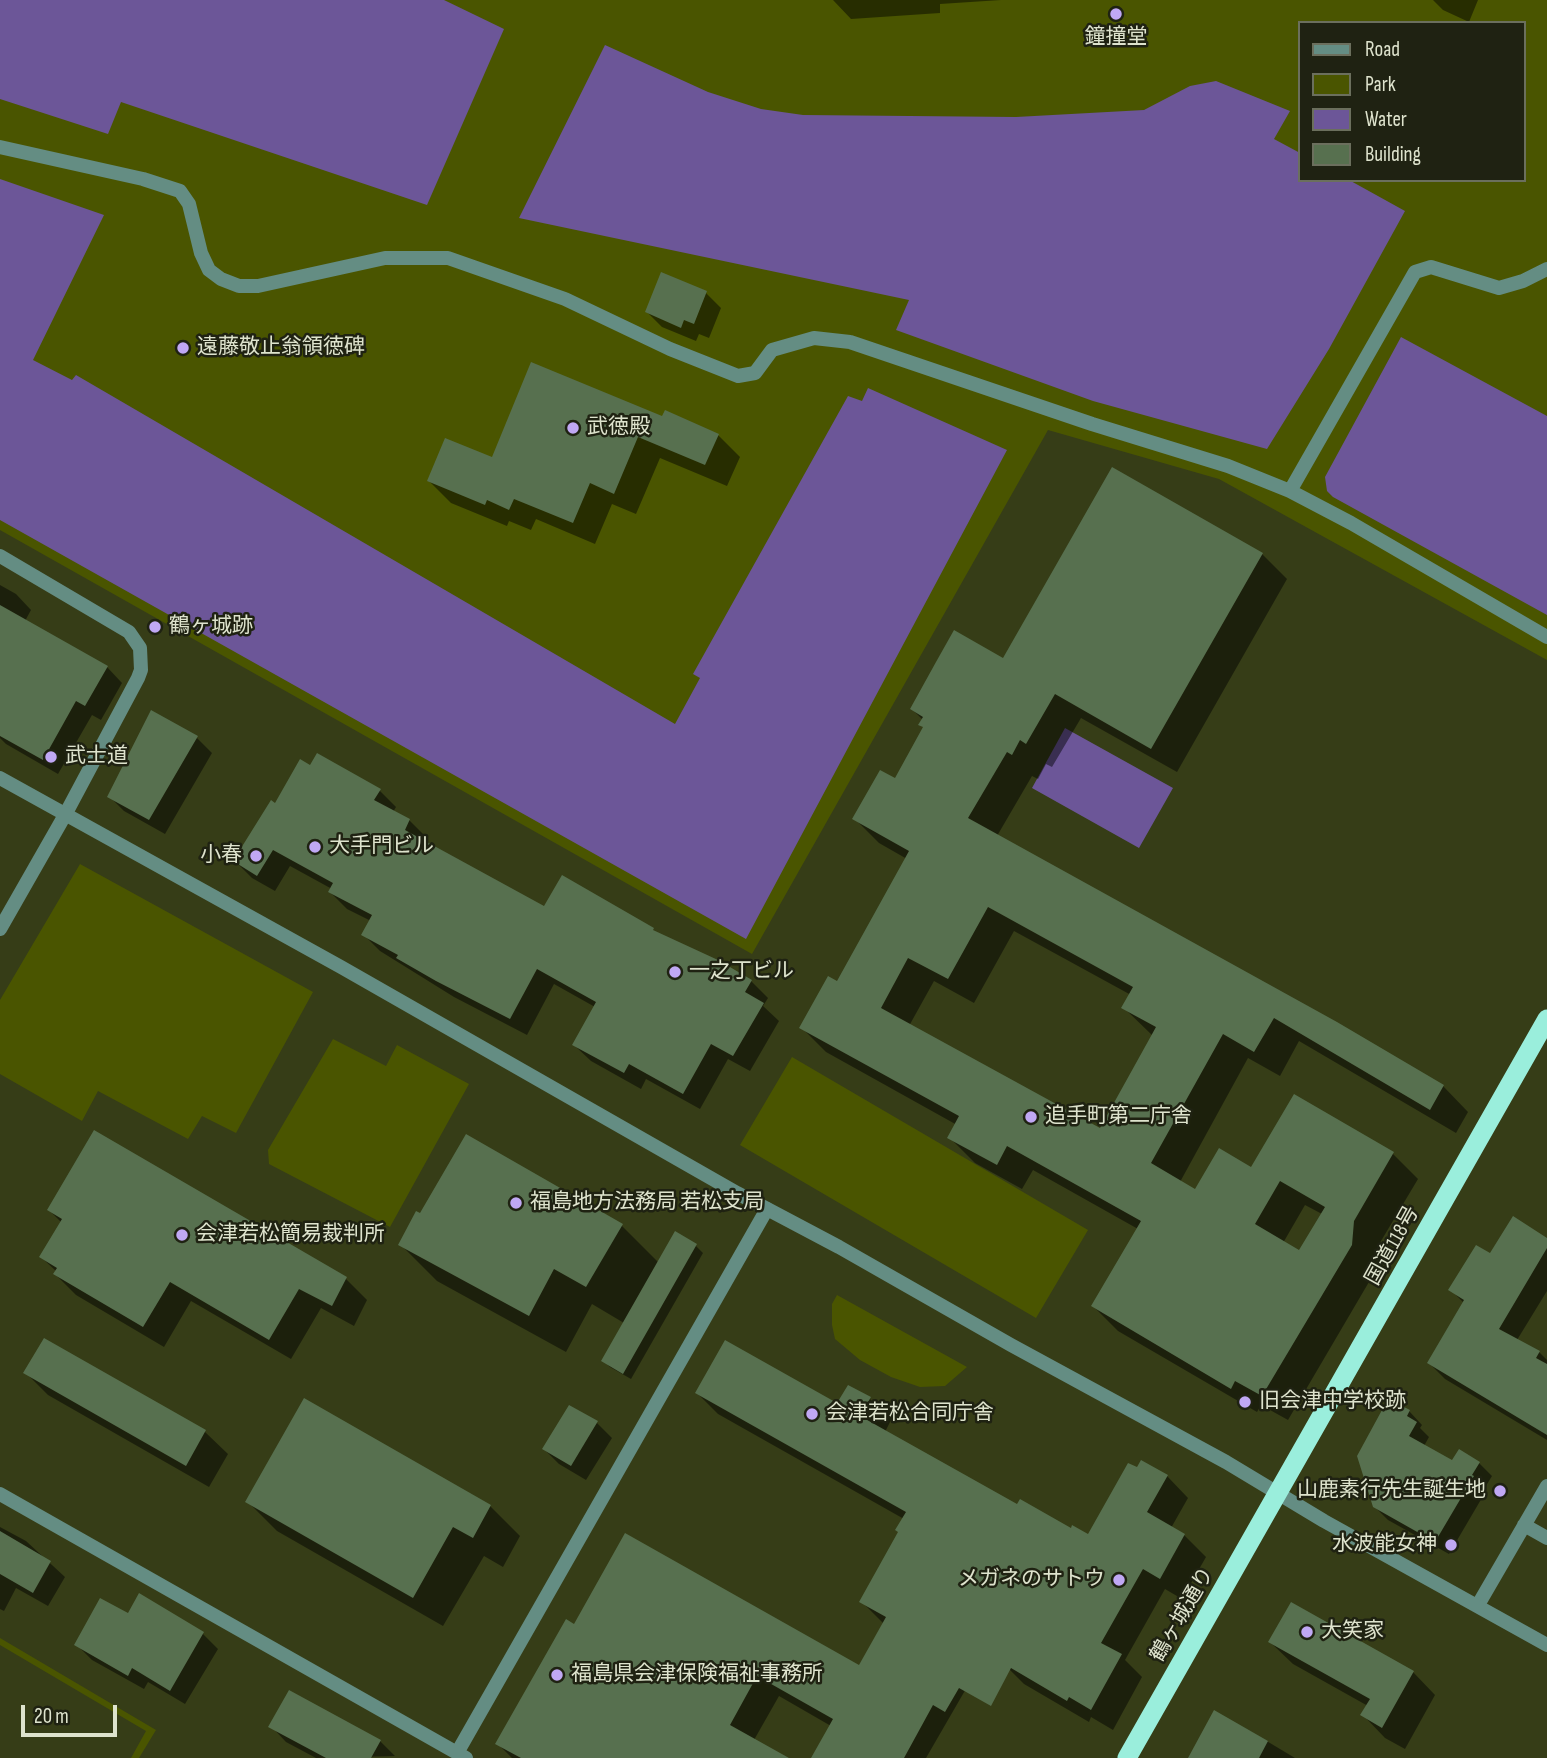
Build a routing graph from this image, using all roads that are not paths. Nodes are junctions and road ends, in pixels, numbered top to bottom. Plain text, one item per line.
1 (0, 146) edge
2 (1547, 269) edge
3 (1290, 491) junction
4 (0, 556) edge
5 (1547, 637) edge
6 (0, 778) edge
7 (65, 814) junction
8 (0, 929) edge
9 (1547, 1019) edge
10 (767, 1209) junction
11 (1547, 1486) edge
12 (0, 1494) edge
13 (1278, 1494) junction
14 (1524, 1525) junction
15 (1547, 1538) edge
16 (1478, 1605) junction
17 (1547, 1644) edge
18 (462, 1755) edge
19 (1127, 1758) edge

1 - 3 street
2 - 3 street
3 - 5 street
4 - 7 street
6 - 7 street
7 - 8 street
7 - 10 street
9 - 13 highway, 国道118号
10 - 13 street
10 - 18 street
11 - 14 street
12 - 18 street
13 - 16 street
13 - 19 highway, 鶴ヶ城通り
14 - 15 street
14 - 16 street
16 - 17 street

